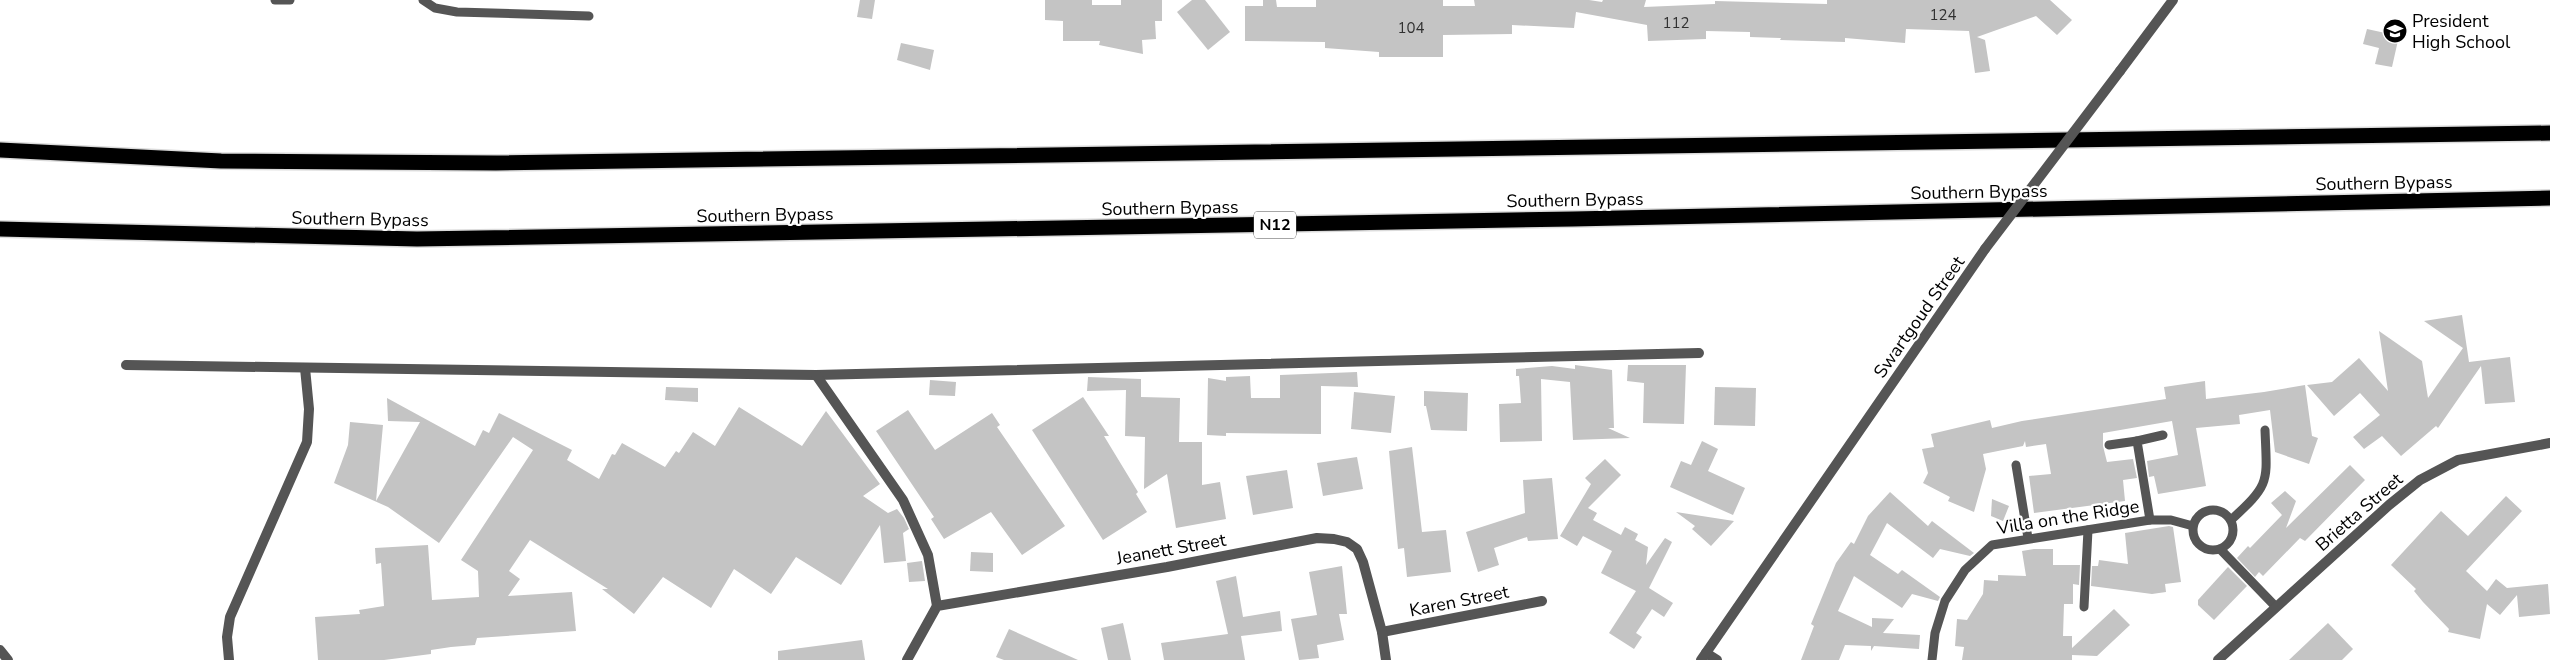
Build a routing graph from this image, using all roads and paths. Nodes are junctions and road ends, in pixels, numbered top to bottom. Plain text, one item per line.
1 (276, 0) edge
2 (290, 0) edge
3 (424, 0) edge
4 (2173, 0) edge
5 (589, 16) dead end
6 (2550, 133) edge
7 (0, 150) edge
8 (2550, 198) edge
9 (0, 229) edge
10 (1699, 353) dead end
11 (126, 365) dead end
12 (305, 368) junction
13 (816, 375) junction
14 (2265, 430) dead end
15 (2164, 435) dead end
16 (2137, 441) junction
17 (2550, 443) edge
18 (2109, 444) dead end
19 (2016, 466) dead end
20 (2150, 520) junction
21 (2231, 520) junction
22 (2193, 526) junction
23 (2088, 530) junction
24 (2028, 538) junction
25 (2220, 549) junction
26 (1542, 602) dead end
27 (937, 606) junction
28 (2084, 606) dead end
29 (2276, 607) junction
30 (1382, 632) junction
31 (0, 650) edge
32 (1704, 656) edge
33 (8, 660) edge
34 (228, 660) edge
35 (907, 660) edge
36 (1386, 660) edge
37 (1717, 660) edge
38 (1932, 660) edge
39 (2218, 660) edge

1 - 2 lane
3 - 5 lane
4 - 32 street, Swartgoud Street, bridge
6 - 7 highway
8 - 9 highway, Southern Bypass / N12
10 - 13 street
11 - 12 street
12 - 13 street
12 - 34 street
13 - 27 street
14 - 21 lane
15 - 16 lane
16 - 18 lane
16 - 20 lane
17 - 29 street, Brietta Street
19 - 24 lane
20 - 22 lane, Villa on the Ridge
20 - 23 lane, Villa on the Ridge
21 - 22 lane
21 - 25 lane
22 - 25 lane
23 - 24 lane, Villa on the Ridge
23 - 28 lane
24 - 38 lane, Villa on the Ridge
25 - 29 lane
26 - 30 street, Karen Street
27 - 30 street, Jeanett Street
27 - 35 street
29 - 39 street, Brietta Street
30 - 36 street, Jeanett Street
31 - 33 street
32 - 37 street

